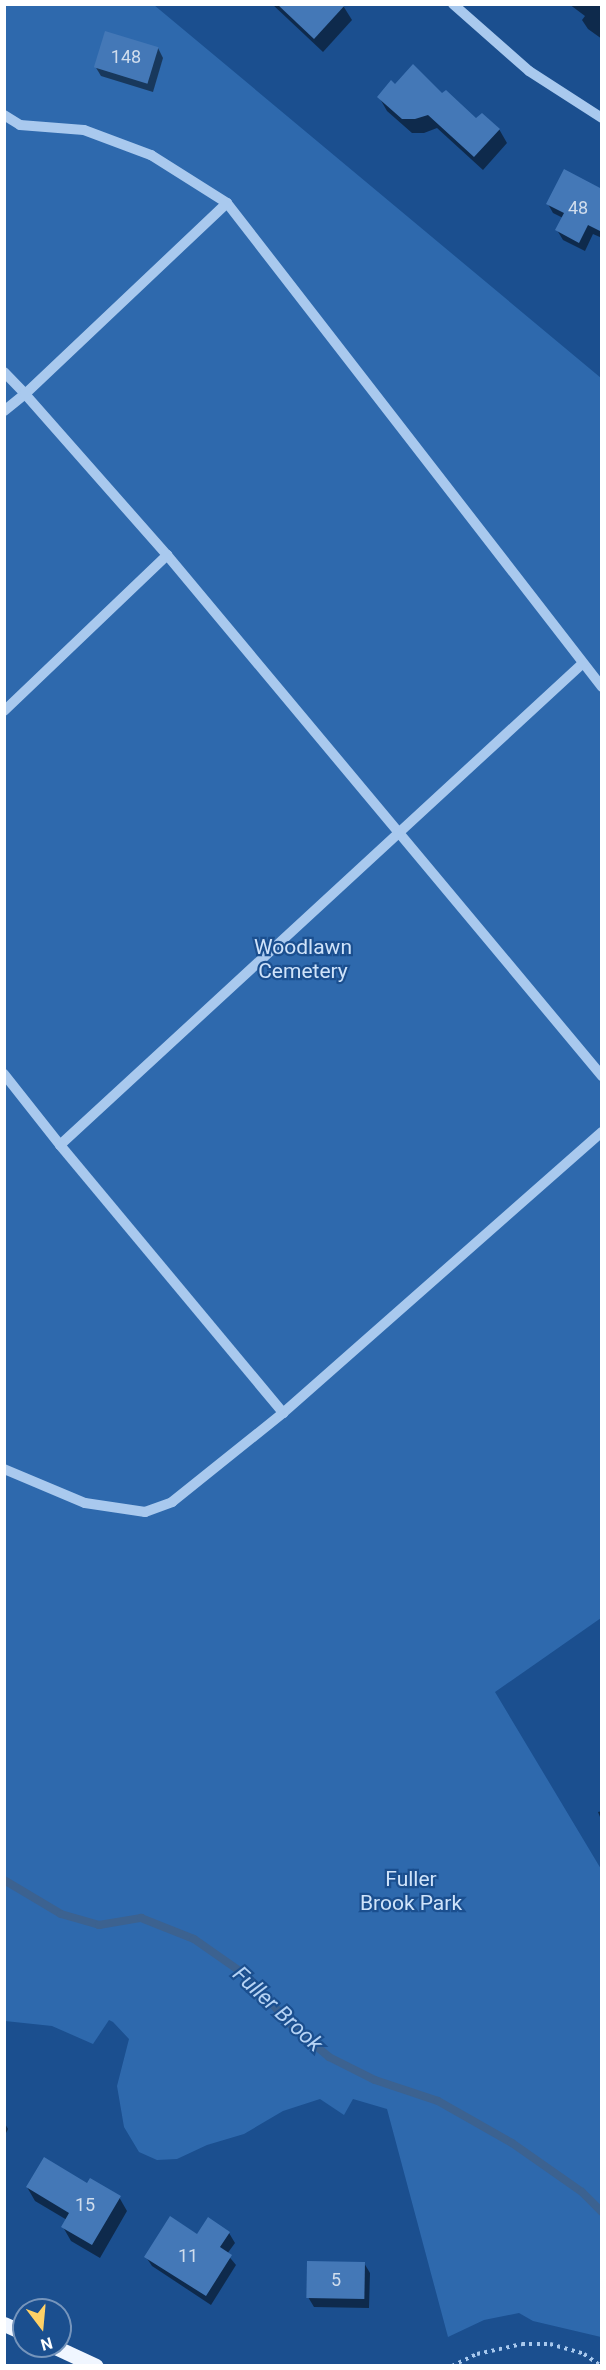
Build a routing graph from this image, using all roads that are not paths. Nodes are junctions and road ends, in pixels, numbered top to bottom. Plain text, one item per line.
1 (453, 4) edge
2 (4, 115) edge
3 (602, 118) edge
4 (227, 203) junction
5 (4, 372) edge
6 (24, 394) junction
7 (4, 411) edge
8 (167, 555) junction
9 (582, 664) junction
10 (602, 687) edge
11 (4, 711) edge
12 (398, 832) junction
13 (4, 1074) edge
14 (602, 1076) edge
15 (602, 1132) edge
16 (60, 1145) junction
17 (283, 1413) junction
18 (4, 1469) edge
19 (72, 2355) edge
20 (96, 2366) edge

1 - 3 street
2 - 4 street
4 - 6 street
4 - 9 street
5 - 6 street
6 - 7 street
6 - 8 street
8 - 11 street
8 - 12 street
9 - 10 street
9 - 12 street
12 - 14 street
12 - 16 street
13 - 16 street
15 - 17 street
16 - 17 street
17 - 18 street
19 - 20 main road

